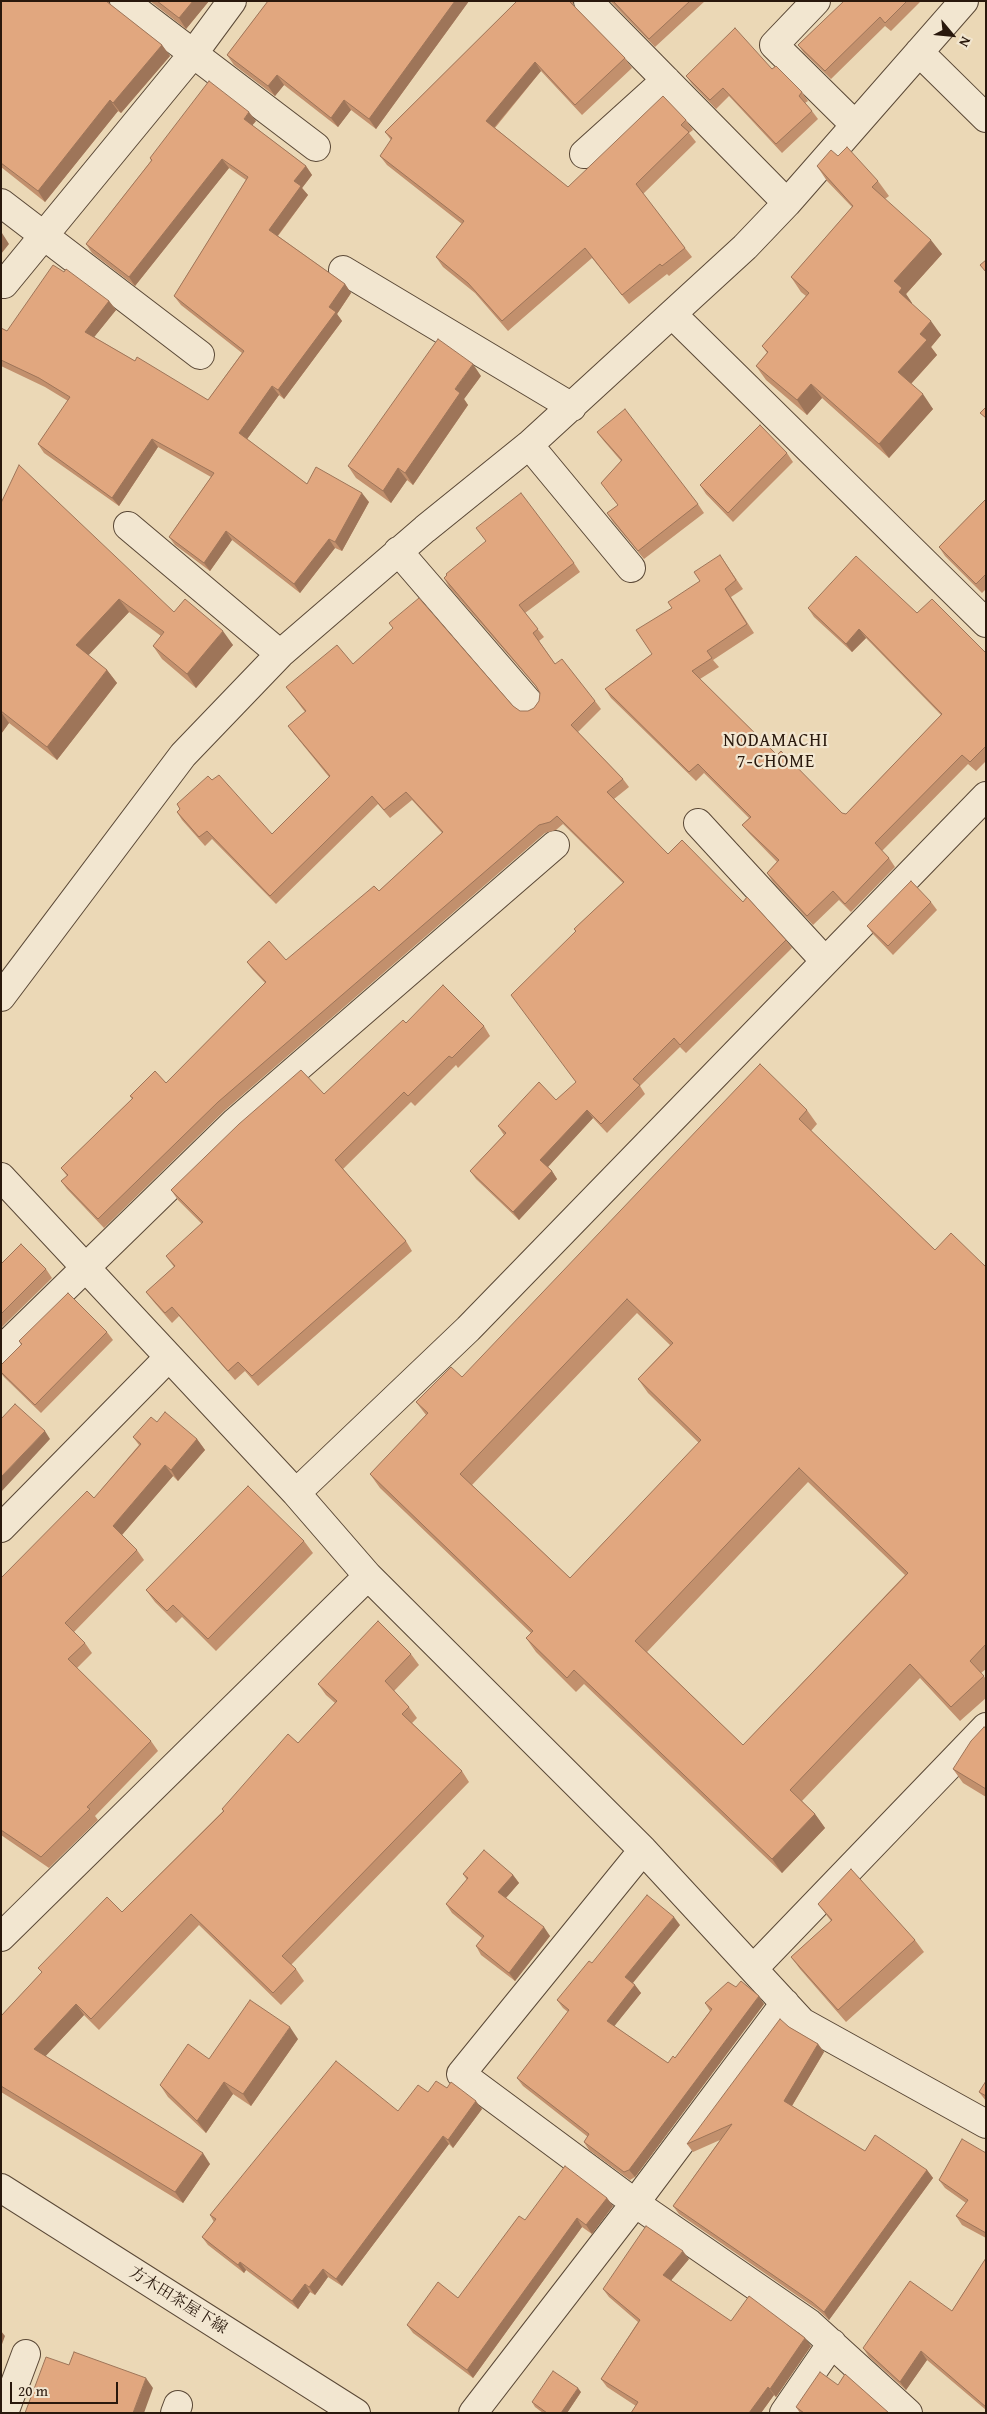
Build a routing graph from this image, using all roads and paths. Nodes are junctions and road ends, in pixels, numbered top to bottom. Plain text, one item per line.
1 (124, 1) edge
2 (232, 1) edge
3 (588, 1) edge
4 (816, 1) edge
5 (958, 4) edge
6 (919, 52) junction
7 (193, 54) junction
8 (666, 80) junction
9 (986, 118) edge
10 (855, 125) junction
11 (316, 147) dead end
12 (584, 154) dead end
13 (1, 203) edge
14 (787, 203) junction
15 (43, 235) junction
16 (343, 270) dead end
17 (4, 284) dead end
18 (673, 315) junction
19 (200, 355) dead end
20 (572, 407) junction
21 (529, 445) junction
22 (128, 526) dead end
23 (398, 551) junction
24 (631, 568) dead end
25 (986, 623) edge
26 (280, 654) junction
27 (530, 704) dead end
28 (986, 796) edge
29 (698, 823) dead end
30 (555, 845) dead end
31 (825, 961) junction
32 (1, 997) edge
33 (1, 1177) edge
34 (84, 1268) junction
35 (1, 1350) edge
36 (169, 1357) junction
37 (296, 1493) junction
38 (1, 1528) edge
39 (368, 1576) junction
40 (986, 1727) edge
41 (643, 1850) junction
42 (1, 1937) edge
43 (754, 1968) junction
44 (785, 2003) junction
45 (986, 2124) edge
46 (1, 2188) edge
47 (635, 2203) junction
48 (832, 2343) junction
49 (26, 2354) dead end
50 (4, 2413) edge
51 (356, 2413) edge
52 (473, 2413) edge
53 (784, 2413) edge
54 (908, 2413) edge

1 - 7 street
2 - 7 street
3 - 8 street
4 - 10 street
5 - 6 street
6 - 9 street
6 - 10 street
7 - 11 street
7 - 15 street
8 - 12 street
8 - 14 street
10 - 14 street
13 - 15 street
14 - 18 street
15 - 17 street
15 - 19 street
16 - 20 street
18 - 20 street
18 - 25 street
20 - 21 street
21 - 23 street
21 - 24 street
22 - 26 street
23 - 26 street
23 - 27 street
26 - 32 street
28 - 31 street
29 - 31 street
30 - 34 street
31 - 37 street
33 - 34 street
34 - 35 street
34 - 36 street
36 - 37 street
36 - 38 street
37 - 39 street
39 - 41 street
39 - 42 street
40 - 43 street
41 - 43 street
41 - 47 street
43 - 44 street
44 - 45 street
44 - 47 street
46 - 51 street, 方木田茶屋下線
47 - 48 street
47 - 52 street
48 - 53 street
48 - 54 street
49 - 50 street

